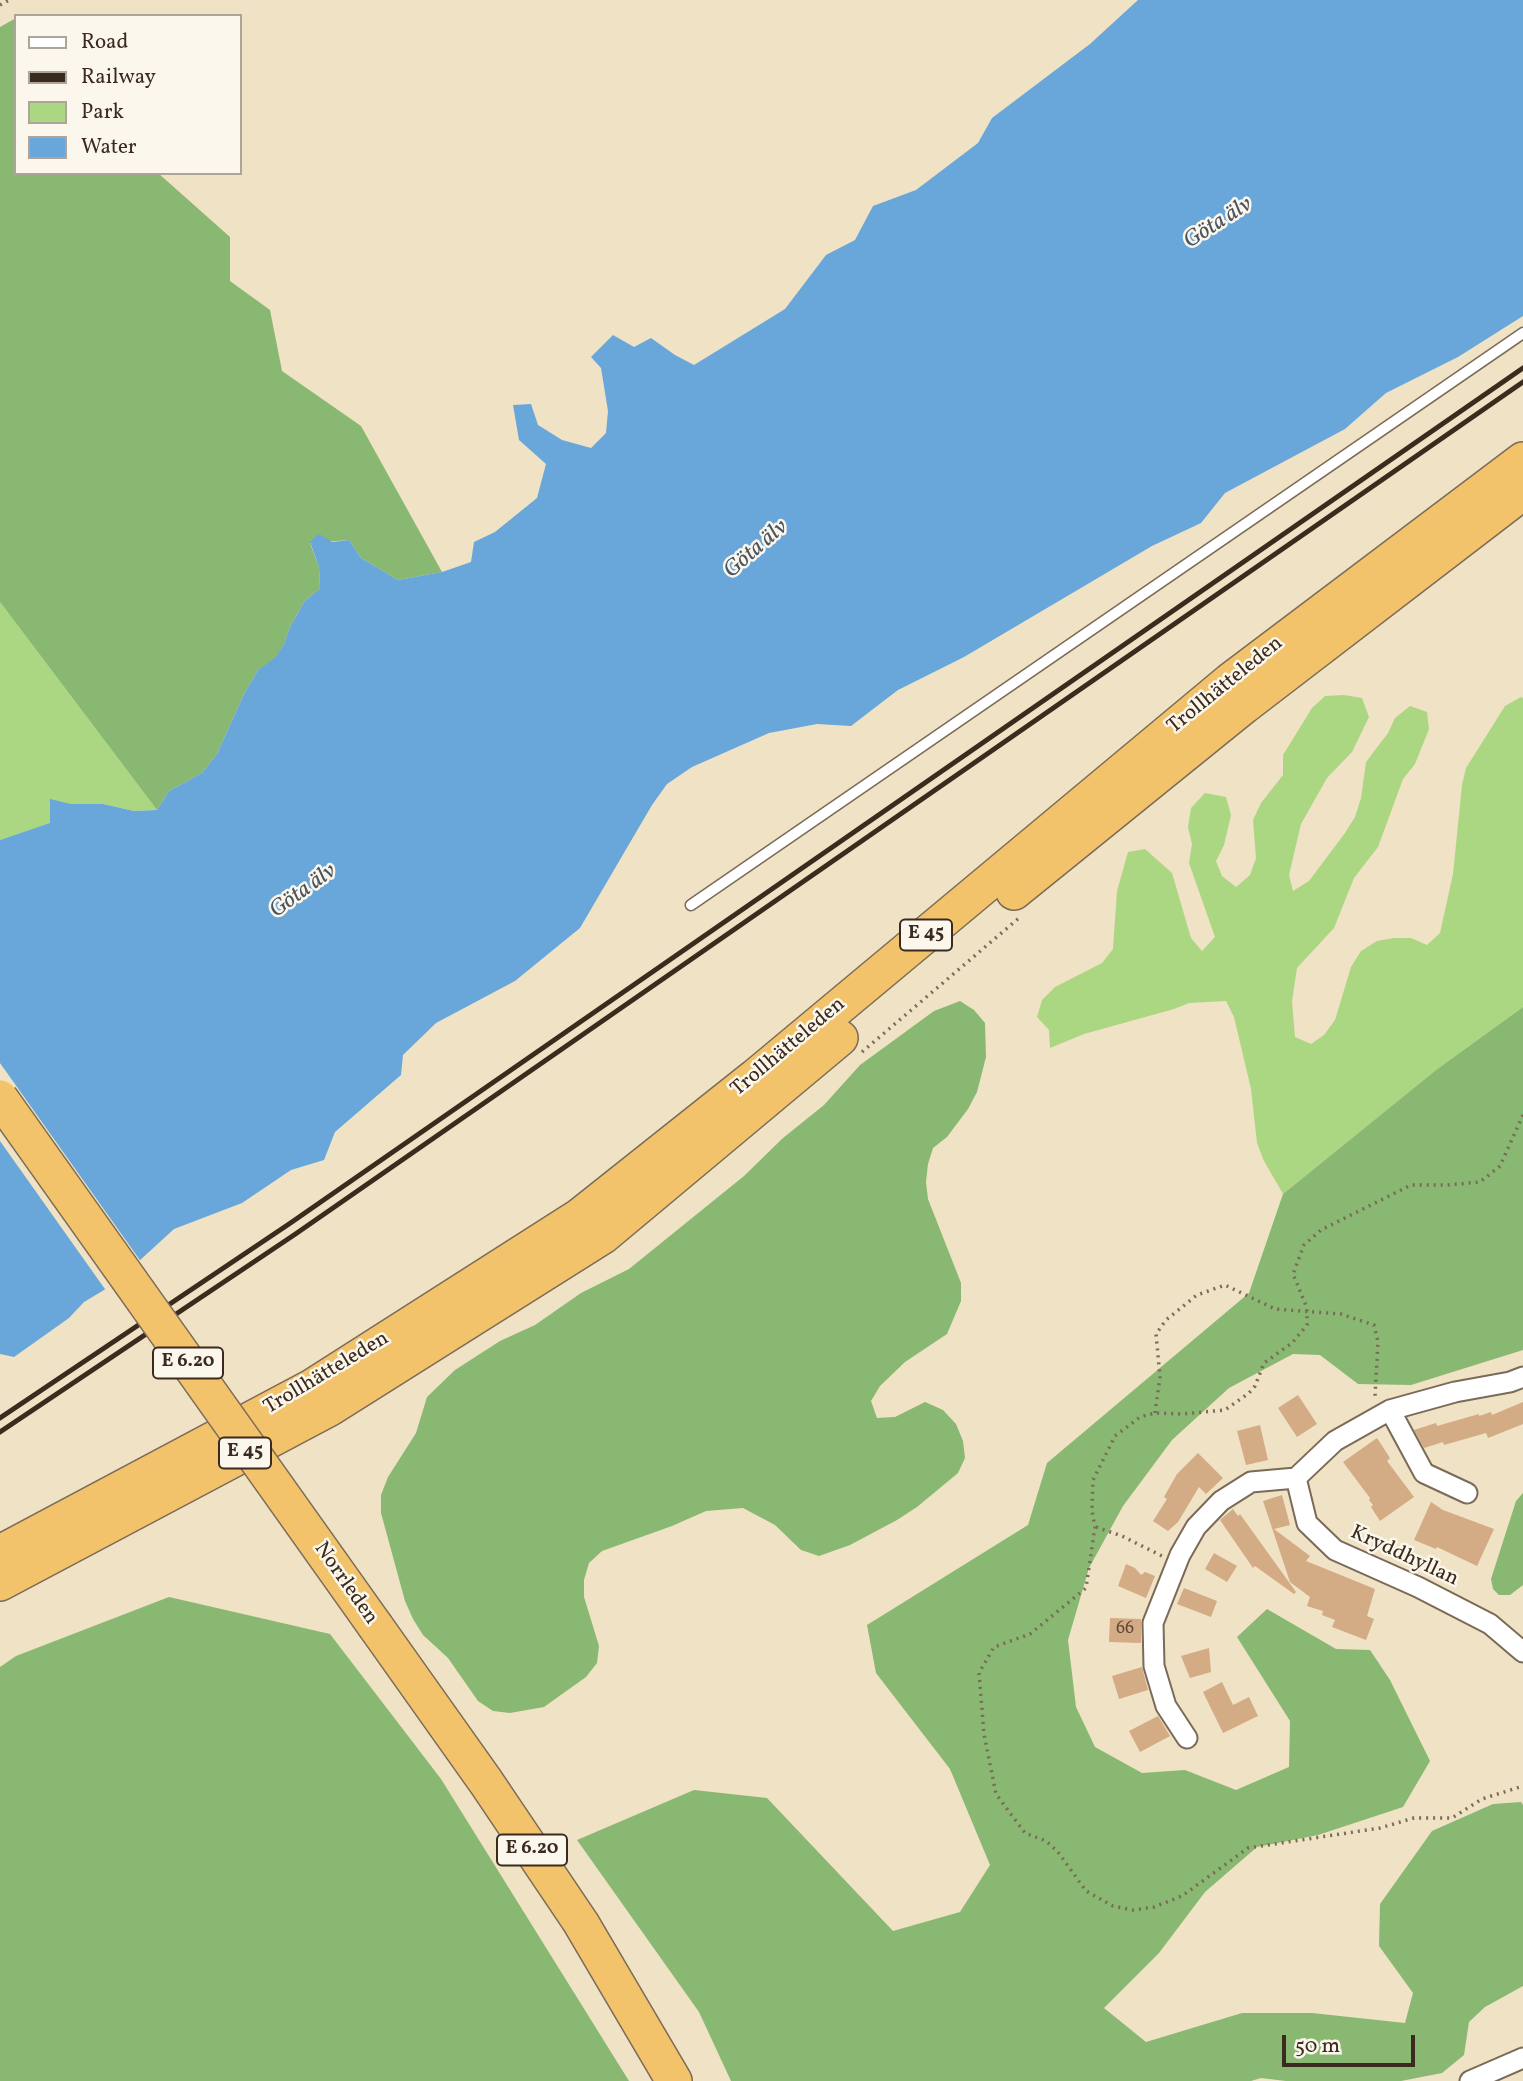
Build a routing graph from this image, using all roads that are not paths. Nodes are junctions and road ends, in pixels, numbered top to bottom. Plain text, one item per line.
1 (1523, 333) edge
2 (1523, 460) edge
3 (1523, 492) edge
4 (691, 905) dead end
5 (0, 1098) edge
6 (1523, 1377) edge
7 (1390, 1410) junction
8 (1296, 1478) junction
9 (1467, 1493) dead end
10 (0, 1553) edge
11 (0, 1583) edge
12 (1523, 1652) edge
13 (1187, 1738) dead end
14 (1523, 2058) edge
15 (674, 2081) edge
16 (1470, 2081) edge

1 - 4 lane
2 - 10 highway, Trollhätteleden / E 45
3 - 11 highway, Trollhätteleden / E 45
5 - 15 highway, Norrleden / E 6.20, bridge
6 - 7 street
7 - 8 street
7 - 9 street
8 - 12 street, Kryddhyllan
8 - 13 street
14 - 16 street

